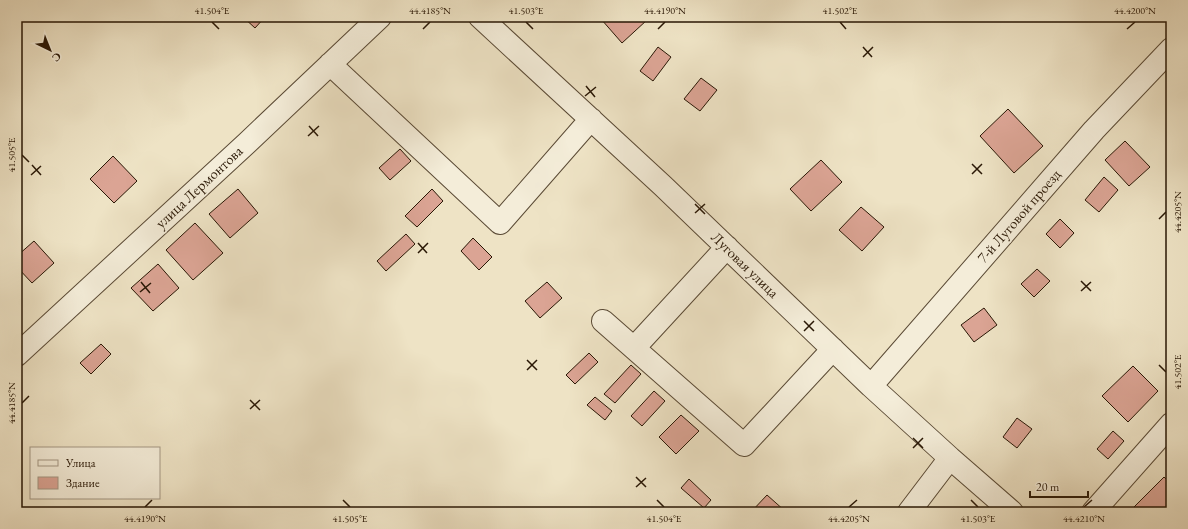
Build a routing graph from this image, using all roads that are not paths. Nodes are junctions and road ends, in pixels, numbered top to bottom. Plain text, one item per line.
1 (380, 17) edge
2 (480, 17) edge
3 (1171, 49) edge
4 (330, 64) junction
5 (590, 119) junction
6 (727, 247) junction
7 (603, 321) dead end
8 (634, 348) junction
9 (833, 349) junction
10 (17, 355) edge
11 (871, 386) junction
12 (1171, 424) edge
13 (950, 458) junction
14 (909, 512) edge
15 (1012, 512) edge
16 (1093, 512) edge

1 - 4 street, улица Лермонтова
2 - 5 street, Луговая улица
3 - 11 street, 7-й Луговой проезд
4 - 5 street
4 - 10 street, улица Лермонтова
5 - 6 street, Луговая улица
6 - 8 street
6 - 9 street, Луговая улица
7 - 8 street
8 - 9 street
9 - 11 street, Луговая улица
11 - 13 street, Луговая улица
12 - 16 street
13 - 14 street
13 - 15 street, Луговая улица

